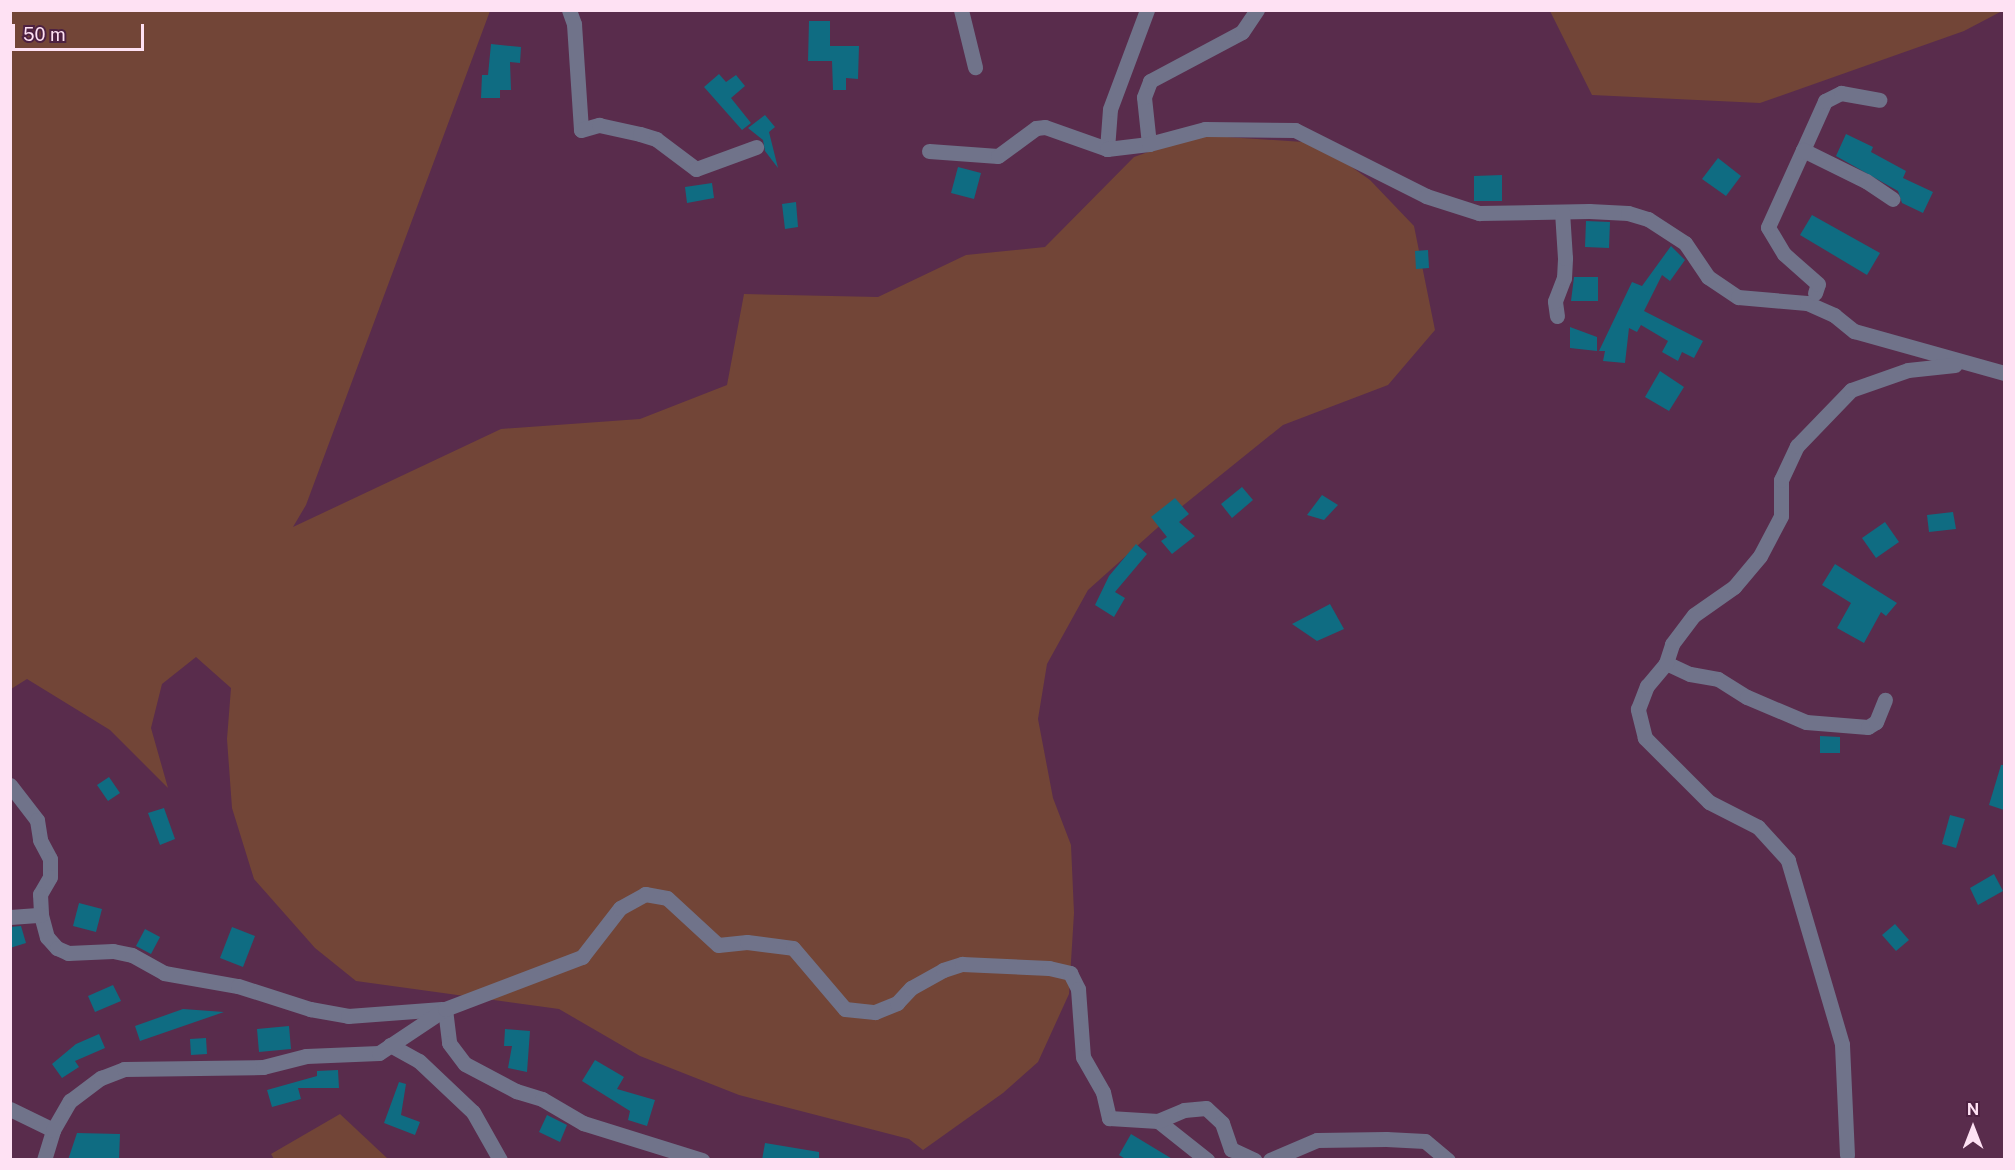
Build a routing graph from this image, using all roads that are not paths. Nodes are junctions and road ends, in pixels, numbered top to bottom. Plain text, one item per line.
1 (569, 10) edge
2 (961, 10) edge
3 (1147, 10) edge
4 (1257, 10) edge
5 (975, 67) dead end
6 (1879, 100) dead end
7 (1149, 144) junction
8 (756, 147) dead end
9 (1107, 149) junction
10 (1803, 150) junction
11 (929, 151) dead end
12 (1893, 199) dead end
13 (1562, 212) junction
14 (1815, 293) dead end
15 (1557, 316) dead end
16 (1976, 363) junction
17 (2004, 372) edge
18 (1666, 663) junction
19 (1885, 700) dead end
20 (10, 785) edge
21 (40, 915) junction
22 (10, 917) edge
23 (445, 1009) junction
24 (390, 1045) junction
25 (10, 1109) edge
26 (1158, 1121) junction
27 (53, 1130) junction
28 (1847, 1155) dead end
29 (44, 1160) edge
30 (500, 1160) edge
31 (702, 1160) edge
32 (1206, 1160) edge
33 (1255, 1160) edge
34 (1270, 1160) edge
35 (1448, 1160) edge

1 - 8 street
2 - 5 street
3 - 9 street
4 - 7 street
6 - 10 street
7 - 9 street
7 - 13 street
9 - 11 street
10 - 12 street
10 - 14 street
13 - 15 street
13 - 16 street
16 - 17 street
16 - 18 street
18 - 19 street
18 - 28 street
20 - 21 street
21 - 22 street
21 - 23 street
23 - 24 street
23 - 26 street
23 - 31 street
24 - 27 street
24 - 30 street
25 - 27 street
26 - 32 street
26 - 33 street
27 - 29 street
34 - 35 street

